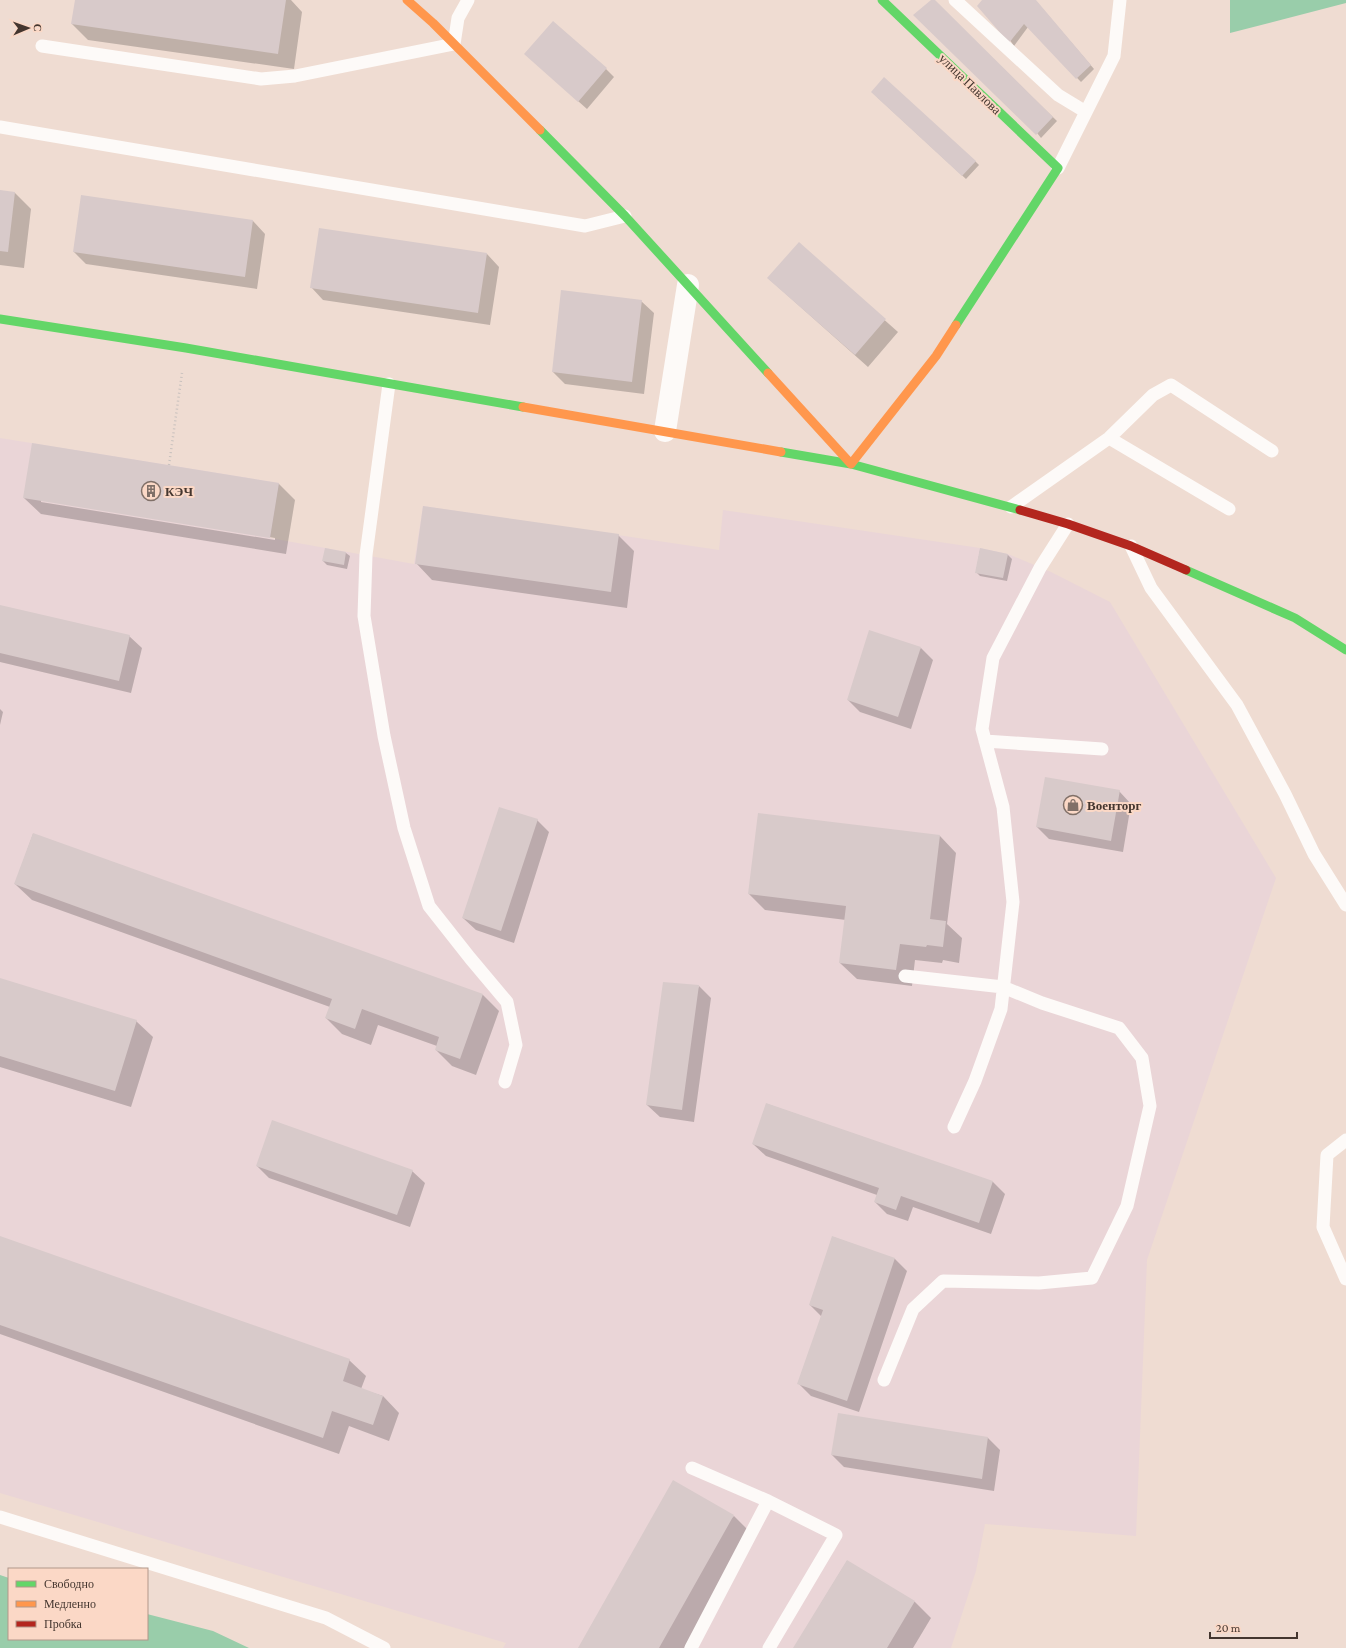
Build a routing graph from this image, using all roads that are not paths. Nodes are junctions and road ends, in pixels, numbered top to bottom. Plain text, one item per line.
1 (407, 0) edge
2 (468, 0) edge
3 (882, 0) edge
4 (955, 0) edge
5 (1120, 0) edge
6 (454, 44) junction
7 (42, 46) dead end
8 (1086, 112) junction
9 (0, 127) edge
10 (1058, 168) junction
11 (626, 216) junction
12 (688, 285) junction
13 (0, 319) edge
14 (390, 384) junction
15 (665, 431) junction
16 (1109, 438) junction
17 (1272, 451) dead end
18 (851, 464) junction
19 (1010, 507) junction
20 (1229, 509) dead end
21 (1068, 524) junction
22 (1131, 546) junction
23 (1346, 650) edge
24 (985, 741) junction
25 (1102, 748) dead end
26 (1346, 905) edge
27 (904, 976) dead end
28 (1003, 987) junction
29 (505, 1082) dead end
30 (954, 1127) dead end
31 (1346, 1140) edge
32 (1346, 1279) edge
33 (884, 1380) dead end
34 (692, 1468) dead end
35 (768, 1501) junction
36 (0, 1517) edge
37 (384, 1648) edge
38 (691, 1648) edge
39 (769, 1648) edge

1 - 6 street
2 - 6 lane
3 - 10 street, улица Павлова
4 - 8 lane
5 - 8 lane
6 - 7 lane
6 - 11 street
8 - 10 lane
9 - 11 lane
10 - 18 street
11 - 12 street
12 - 15 street
12 - 18 street
13 - 14 street
14 - 15 street
14 - 29 lane
15 - 18 street
16 - 17 lane
16 - 19 lane
16 - 20 lane
18 - 19 street
19 - 21 street
21 - 22 street
21 - 24 lane
22 - 23 street
22 - 26 lane
24 - 25 lane
24 - 28 lane
27 - 28 lane
28 - 30 lane
28 - 33 lane
31 - 32 lane
34 - 35 lane
35 - 38 lane
35 - 39 lane
36 - 37 lane

